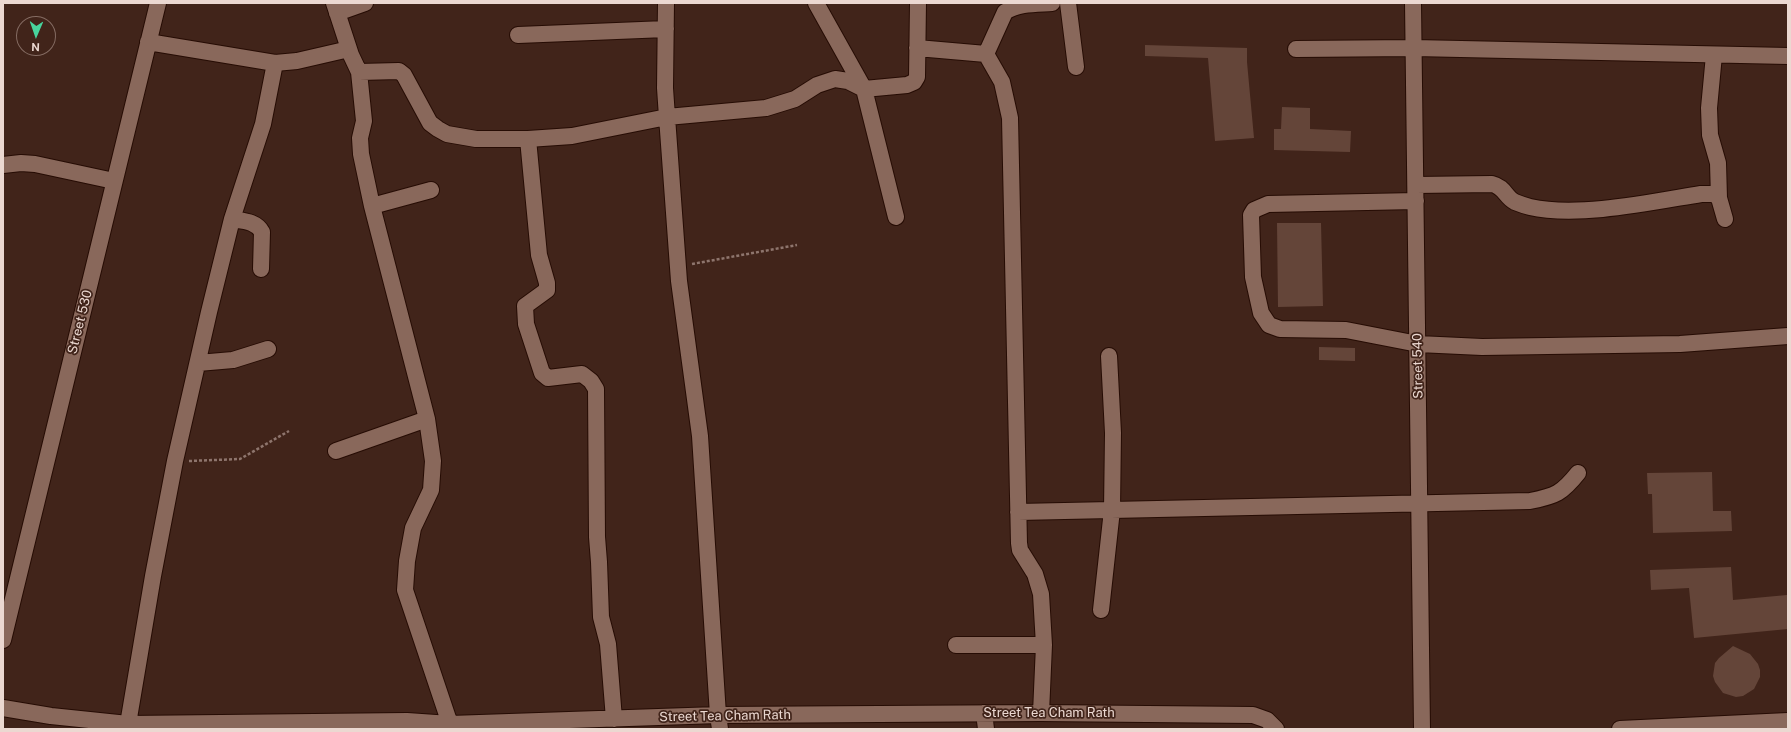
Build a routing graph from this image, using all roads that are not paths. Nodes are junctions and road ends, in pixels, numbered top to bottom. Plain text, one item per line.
1 (365, 3) edge
2 (666, 3) edge
3 (816, 3) edge
4 (918, 3) edge
5 (1052, 3) edge
6 (1068, 3) edge
7 (1413, 3) edge
8 (156, 4) edge
9 (336, 8) edge
10 (666, 29) junction
11 (518, 35) dead end
12 (148, 42) junction
13 (917, 48) junction
14 (1414, 48) junction
15 (349, 49) junction
16 (1296, 49) dead end
17 (986, 54) junction
18 (1714, 55) junction
19 (1788, 56) edge
20 (275, 63) junction
21 (1076, 67) dead end
22 (359, 72) junction
23 (864, 89) junction
24 (667, 117) junction
25 (528, 139) junction
26 (3, 165) edge
27 (114, 181) junction
28 (431, 190) dead end
29 (1416, 193) junction
30 (1719, 198) junction
31 (372, 206) junction
32 (896, 217) dead end
33 (232, 219) junction
34 (1725, 219) dead end
35 (261, 269) dead end
36 (1788, 336) edge
37 (1418, 344) junction
38 (268, 348) dead end
39 (1109, 356) dead end
40 (198, 363) junction
41 (427, 419) junction
42 (336, 451) dead end
43 (1578, 472) dead end
44 (1420, 503) junction
45 (1112, 510) junction
46 (1018, 512) junction
47 (1101, 610) dead end
48 (3, 640) edge
49 (956, 645) dead end
50 (1044, 645) junction
51 (3, 708) edge
52 (1041, 713) junction
53 (614, 719) junction
54 (985, 721) edge
55 (719, 722) edge
56 (1788, 722) edge
57 (450, 724) junction
58 (407, 725) edge
59 (134, 726) edge
60 (1276, 729) edge
61 (1422, 729) edge
62 (1620, 729) edge

1 - 9 street
2 - 10 street
3 - 23 street
4 - 13 street
5 - 17 street
6 - 21 street
7 - 14 street, Street 540
8 - 12 street, Street 530
9 - 15 street
10 - 11 street
10 - 24 street
12 - 20 street
12 - 27 street, Street 530
13 - 17 street
13 - 23 street
14 - 16 street
14 - 18 street
14 - 29 street, Street 540
15 - 20 street
15 - 22 street
17 - 46 street
18 - 19 street
18 - 30 street
20 - 33 street
22 - 25 street
22 - 31 street
23 - 24 street
23 - 32 street
24 - 25 street
24 - 55 street
25 - 53 street
26 - 27 street
27 - 48 street, Street 530
28 - 31 street
29 - 30 street
29 - 37 street, Street 540
29 - 37 street
30 - 34 street
31 - 41 street
33 - 35 street
33 - 40 street
36 - 37 street
37 - 44 street, Street 540
38 - 40 street
39 - 45 street
40 - 59 street
41 - 42 street
41 - 57 street
43 - 44 street
44 - 45 street
44 - 61 street, Street 540
45 - 46 street
45 - 47 street
46 - 50 street
49 - 50 street
50 - 52 street
51 - 59 street, Street Tea Cham Rath
52 - 54 street, Street Tea Cham Rath
52 - 60 street, Street Tea Cham Rath
53 - 55 street, Street Tea Cham Rath
53 - 57 street, Street Tea Cham Rath
54 - 55 street, Street Tea Cham Rath
56 - 62 street
57 - 58 street, Street Tea Cham Rath
58 - 59 street, Street Tea Cham Rath

